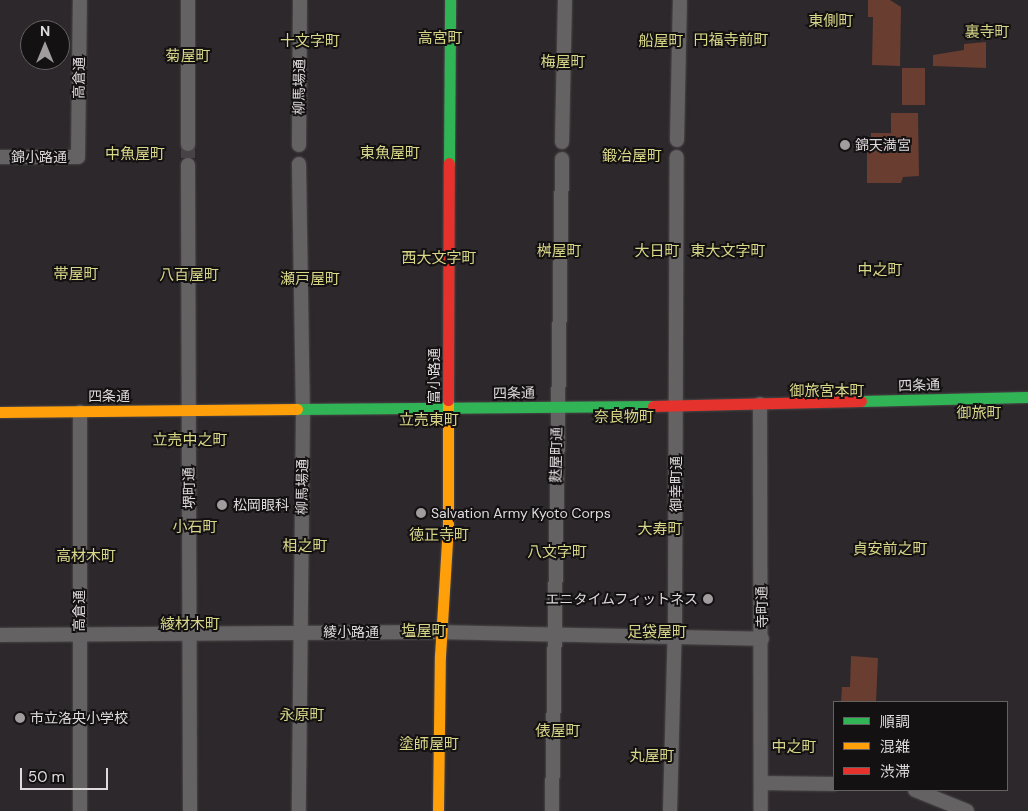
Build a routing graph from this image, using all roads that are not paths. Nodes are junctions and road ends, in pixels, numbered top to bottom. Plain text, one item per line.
1 (80, 0) edge
2 (188, 0) edge
3 (300, 0) edge
4 (450, 0) edge
5 (565, 0) edge
6 (680, 0) edge
7 (677, 140) dead end
8 (562, 142) dead end
9 (188, 144) tunnel mouth
10 (299, 145) dead end
11 (78, 156) joint
12 (677, 156) dead end
13 (0, 157) edge
14 (562, 159) dead end
15 (299, 164) dead end
16 (188, 165) tunnel mouth
17 (1028, 397) edge
18 (760, 404) junction
19 (676, 406) junction
20 (556, 407) junction
21 (449, 408) junction
22 (302, 410) junction
23 (188, 411) junction
24 (0, 412) edge
25 (80, 412) junction
26 (299, 632) junction
27 (441, 632) junction
28 (79, 634) junction
29 (192, 634) junction
30 (553, 634) junction
31 (0, 635) edge
32 (675, 635) junction
33 (762, 639) junction
34 (762, 783) junction
35 (833, 784) edge
36 (918, 791) edge
37 (80, 811) edge
38 (190, 811) edge
39 (299, 811) edge
40 (438, 811) edge
41 (552, 811) edge
42 (670, 811) edge
43 (761, 811) edge
44 (967, 811) edge

1 - 11 street, 高倉通
2 - 9 street
3 - 10 street, 柳馬場通
4 - 21 main road, 富小路通
5 - 8 street
6 - 7 street
11 - 13 street, 錦小路通
12 - 19 street, 御幸町通
14 - 20 street, 麩屋町通
15 - 22 street, 柳馬場通
16 - 23 street, 堺町通
17 - 18 main road, 四条通
18 - 19 main road, 四条通
18 - 33 street, 寺町通
19 - 20 main road, 四条通
19 - 32 street, 御幸町通
20 - 21 main road, 四条通
20 - 30 street, 麩屋町通
21 - 22 main road, 四条通
21 - 27 main road, 富小路通
22 - 23 main road, 四条通
22 - 26 street, 柳馬場通
23 - 25 main road, 四条通
23 - 29 street, 堺町通
24 - 25 main road, 四条通
25 - 28 street, 高倉通
26 - 27 street, 綾小路通
26 - 29 street, 綾小路通
26 - 39 street, 柳馬場通
27 - 30 street, 綾小路通
27 - 40 main road, 富小路通
28 - 29 street, 綾小路通
28 - 31 street, 綾小路通
28 - 37 street, 高倉通
29 - 38 street, 堺町通
30 - 32 street, 綾小路通
30 - 41 street, 麩屋町通
32 - 33 street, 綾小路通
32 - 42 street, 御幸町通
33 - 34 street, 寺町通
34 - 35 street
34 - 43 street, 寺町通
36 - 44 street

